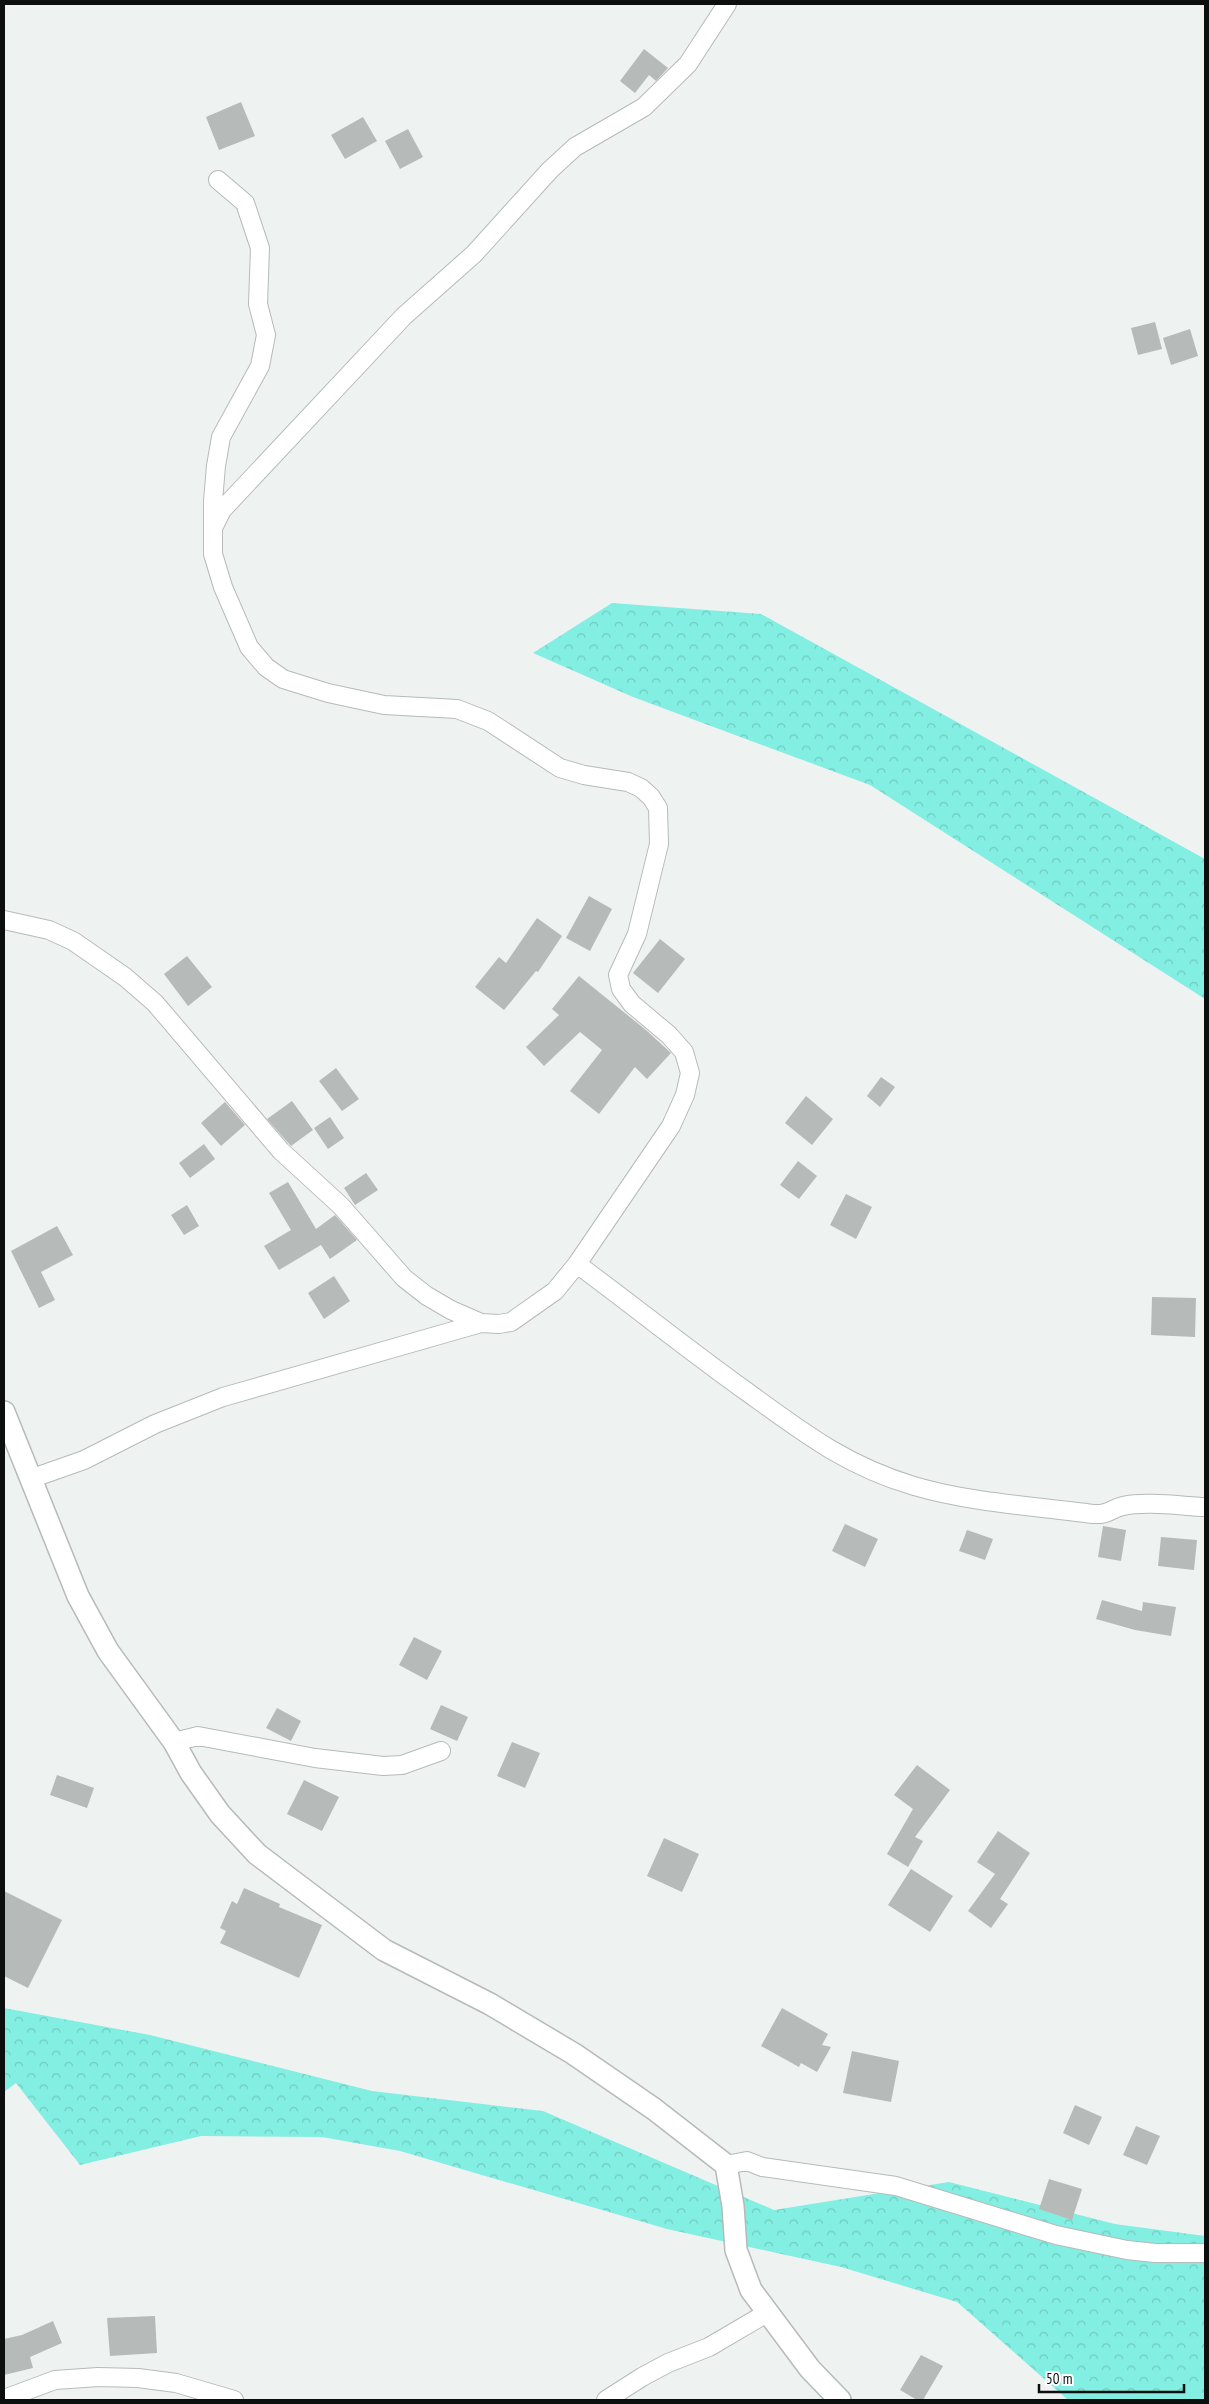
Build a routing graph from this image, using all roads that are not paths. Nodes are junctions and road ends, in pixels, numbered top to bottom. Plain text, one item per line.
1 (727, 4) edge
2 (218, 180) dead end
3 (213, 529) junction
4 (4, 920) edge
5 (577, 1264) junction
6 (481, 1323) junction
7 (4, 1412) edge
8 (30, 1479) junction
9 (1205, 1507) edge
10 (174, 1742) junction
11 (441, 1751) dead end
12 (726, 2165) junction
13 (1205, 2253) edge
14 (766, 2313) junction
15 (4, 2400) edge
16 (234, 2400) edge
17 (606, 2400) edge
18 (840, 2400) edge

1 - 3 street
2 - 3 street
3 - 5 street
4 - 6 street
5 - 6 street
5 - 9 street
6 - 8 street
7 - 8 street
8 - 10 street
10 - 11 street
10 - 12 street
12 - 13 street
12 - 14 street
14 - 17 street
14 - 18 street
15 - 16 street

